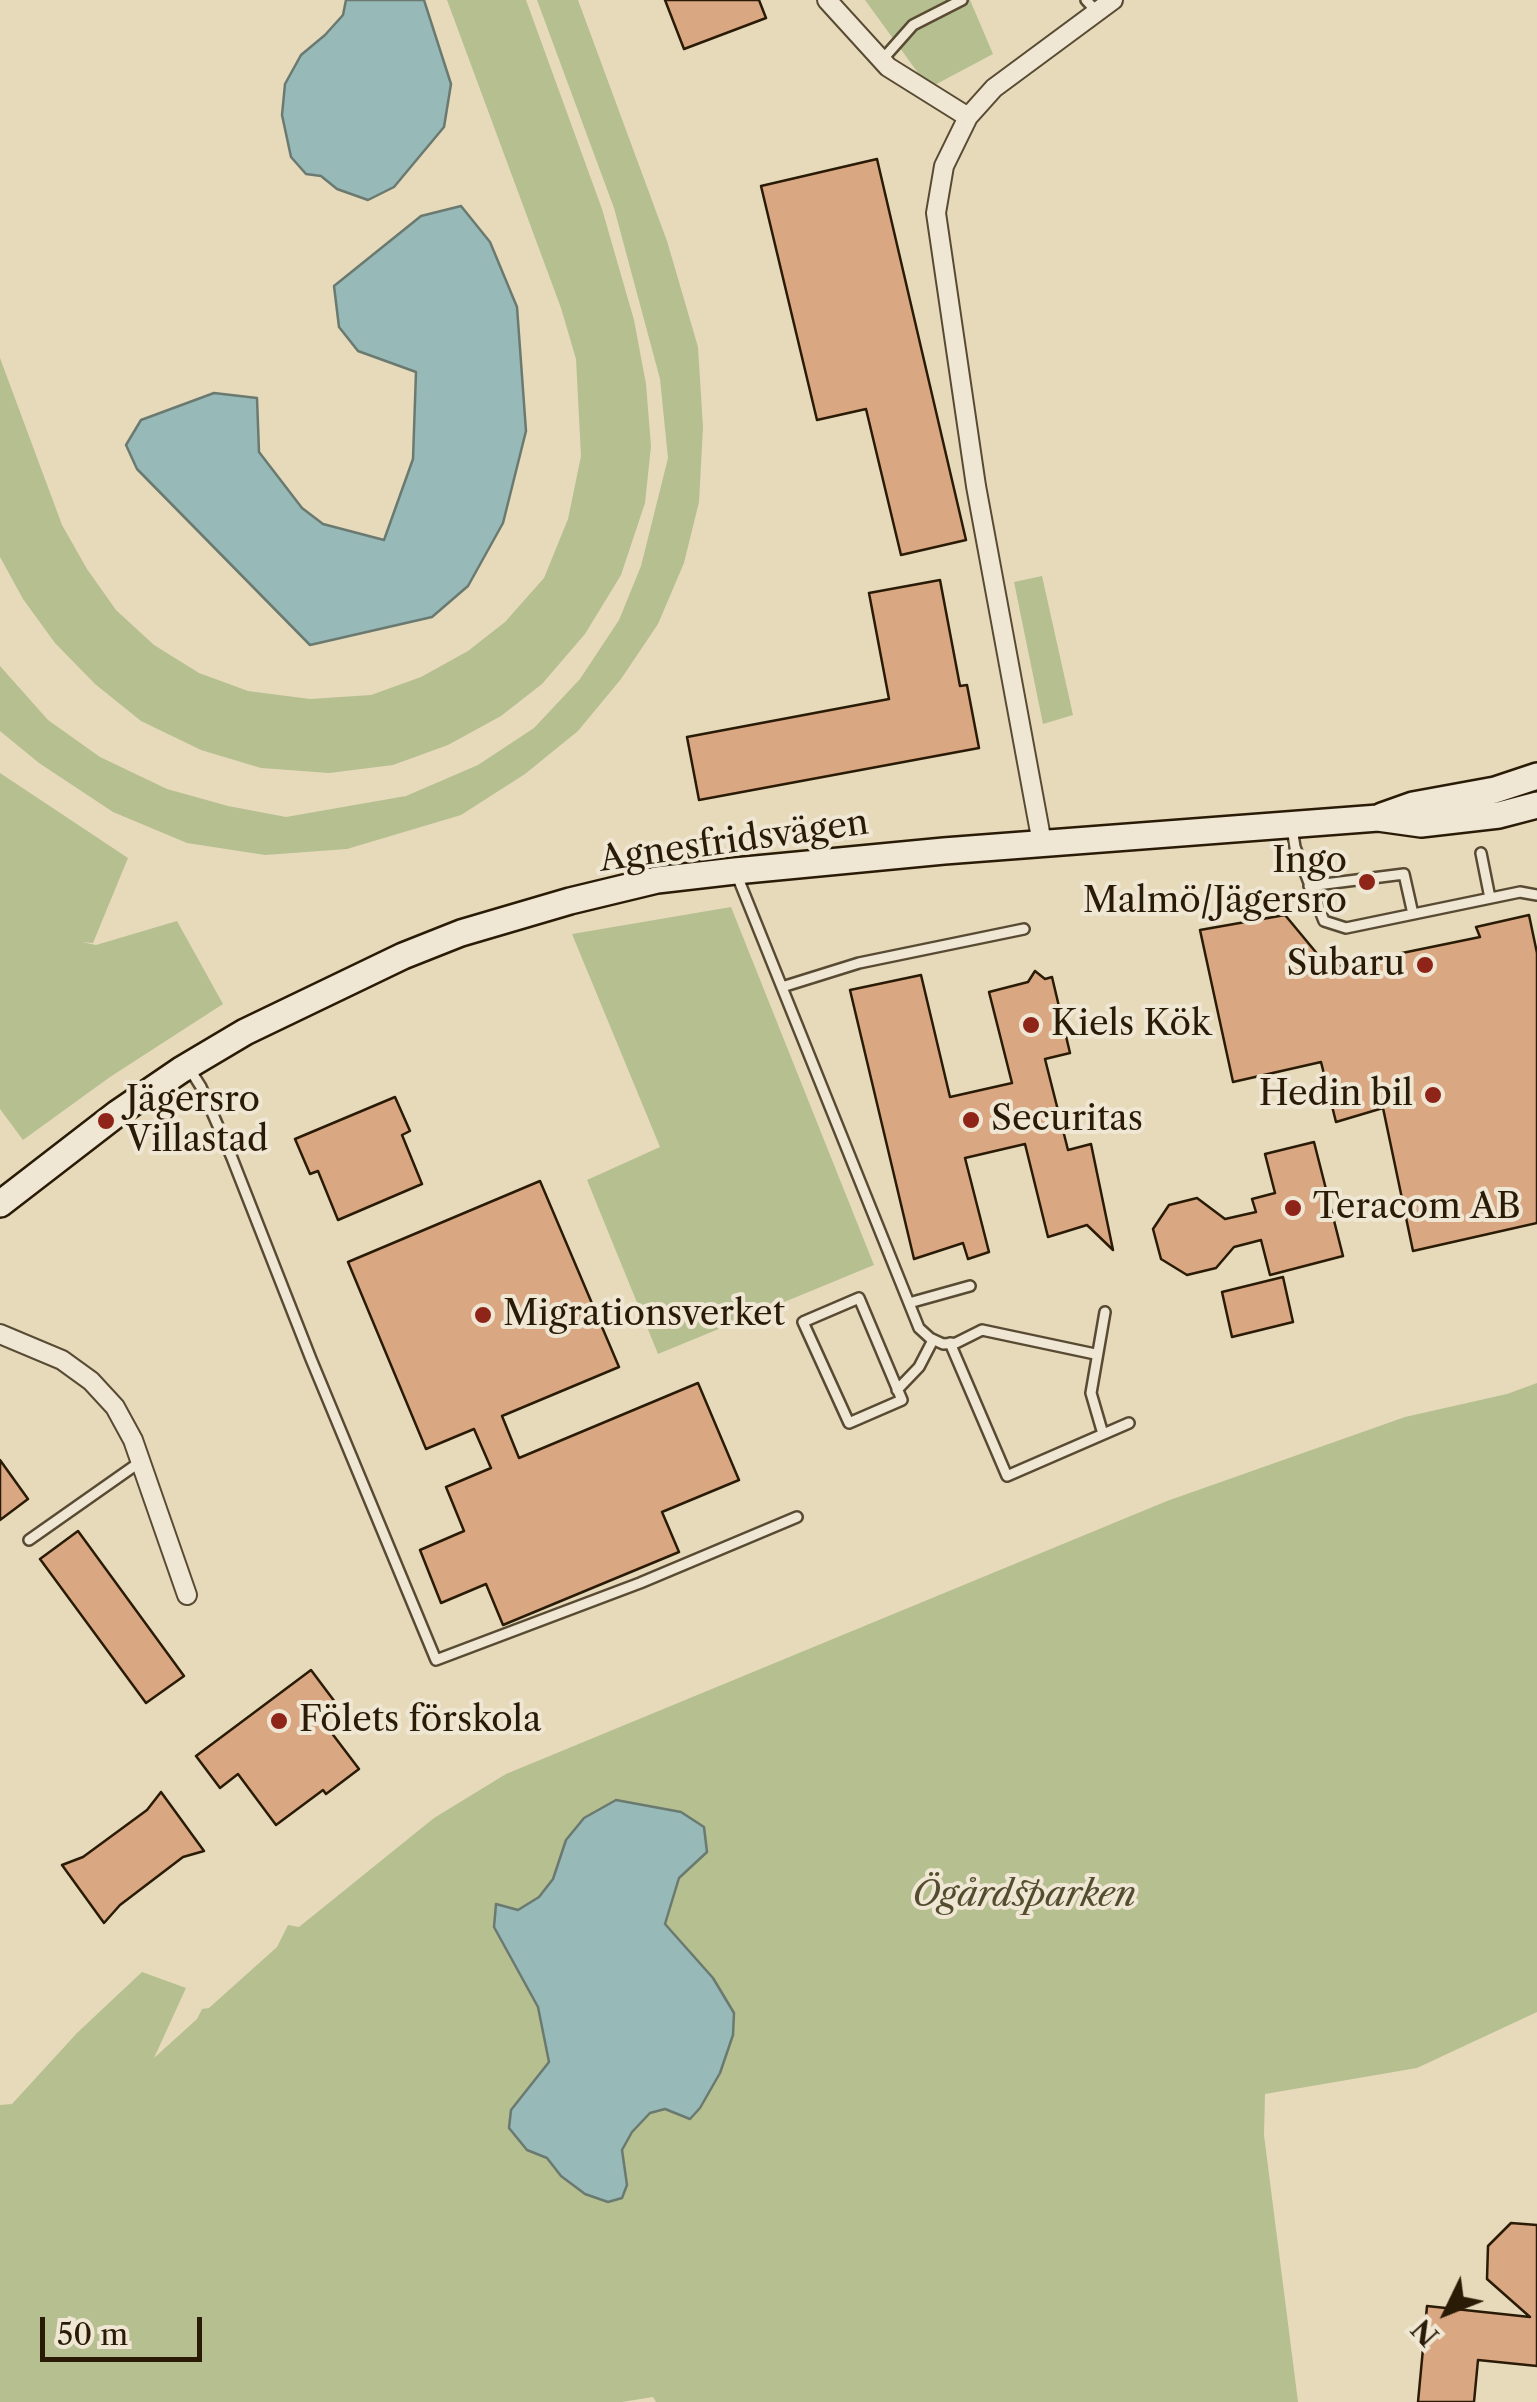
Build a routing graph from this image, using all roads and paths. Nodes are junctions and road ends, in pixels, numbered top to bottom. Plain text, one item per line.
1 (826, 0) edge
2 (962, 0) edge
3 (1113, 0) edge
4 (1091, 6) edge
5 (881, 61) junction
6 (968, 117) junction
7 (1537, 776) edge
8 (1537, 805) edge
9 (1378, 818) junction
10 (1292, 825) junction
11 (1042, 843) junction
12 (1481, 853) dead end
13 (735, 870) junction
14 (1309, 886) junction
15 (1537, 893) edge
16 (1490, 898) junction
17 (1413, 914) junction
18 (1024, 928) dead end
19 (782, 987) junction
20 (188, 1066) junction
21 (0, 1204) edge
22 (970, 1286) dead end
23 (909, 1303) junction
24 (1105, 1312) dead end
25 (0, 1334) edge
26 (933, 1340) junction
27 (950, 1343) junction
28 (1096, 1354) junction
29 (897, 1390) junction
30 (1129, 1422) dead end
31 (1103, 1434) junction
32 (140, 1462) junction
33 (797, 1517) dead end
34 (29, 1540) dead end
35 (187, 1595) dead end

1 - 5 street
2 - 5 lane
3 - 4 street
4 - 6 street
5 - 6 street
6 - 11 street
7 - 9 main road, Agnesfridsvägen
8 - 9 main road, Agnesfridsvägen
9 - 10 main road, Agnesfridsvägen
10 - 11 main road, Agnesfridsvägen
10 - 14 lane
11 - 13 main road, Agnesfridsvägen
12 - 16 lane
13 - 19 lane
13 - 20 main road, Agnesfridsvägen
14 - 17 lane
14 - 17 lane
15 - 16 lane
16 - 17 lane
18 - 19 lane
19 - 23 lane
20 - 21 main road, Agnesfridsvägen
20 - 33 lane
22 - 23 lane
23 - 26 lane
24 - 28 lane
25 - 32 street
26 - 27 lane
26 - 29 lane
27 - 28 lane
27 - 31 lane
28 - 31 lane
29 - 29 lane
30 - 31 lane
32 - 34 lane
32 - 35 street

